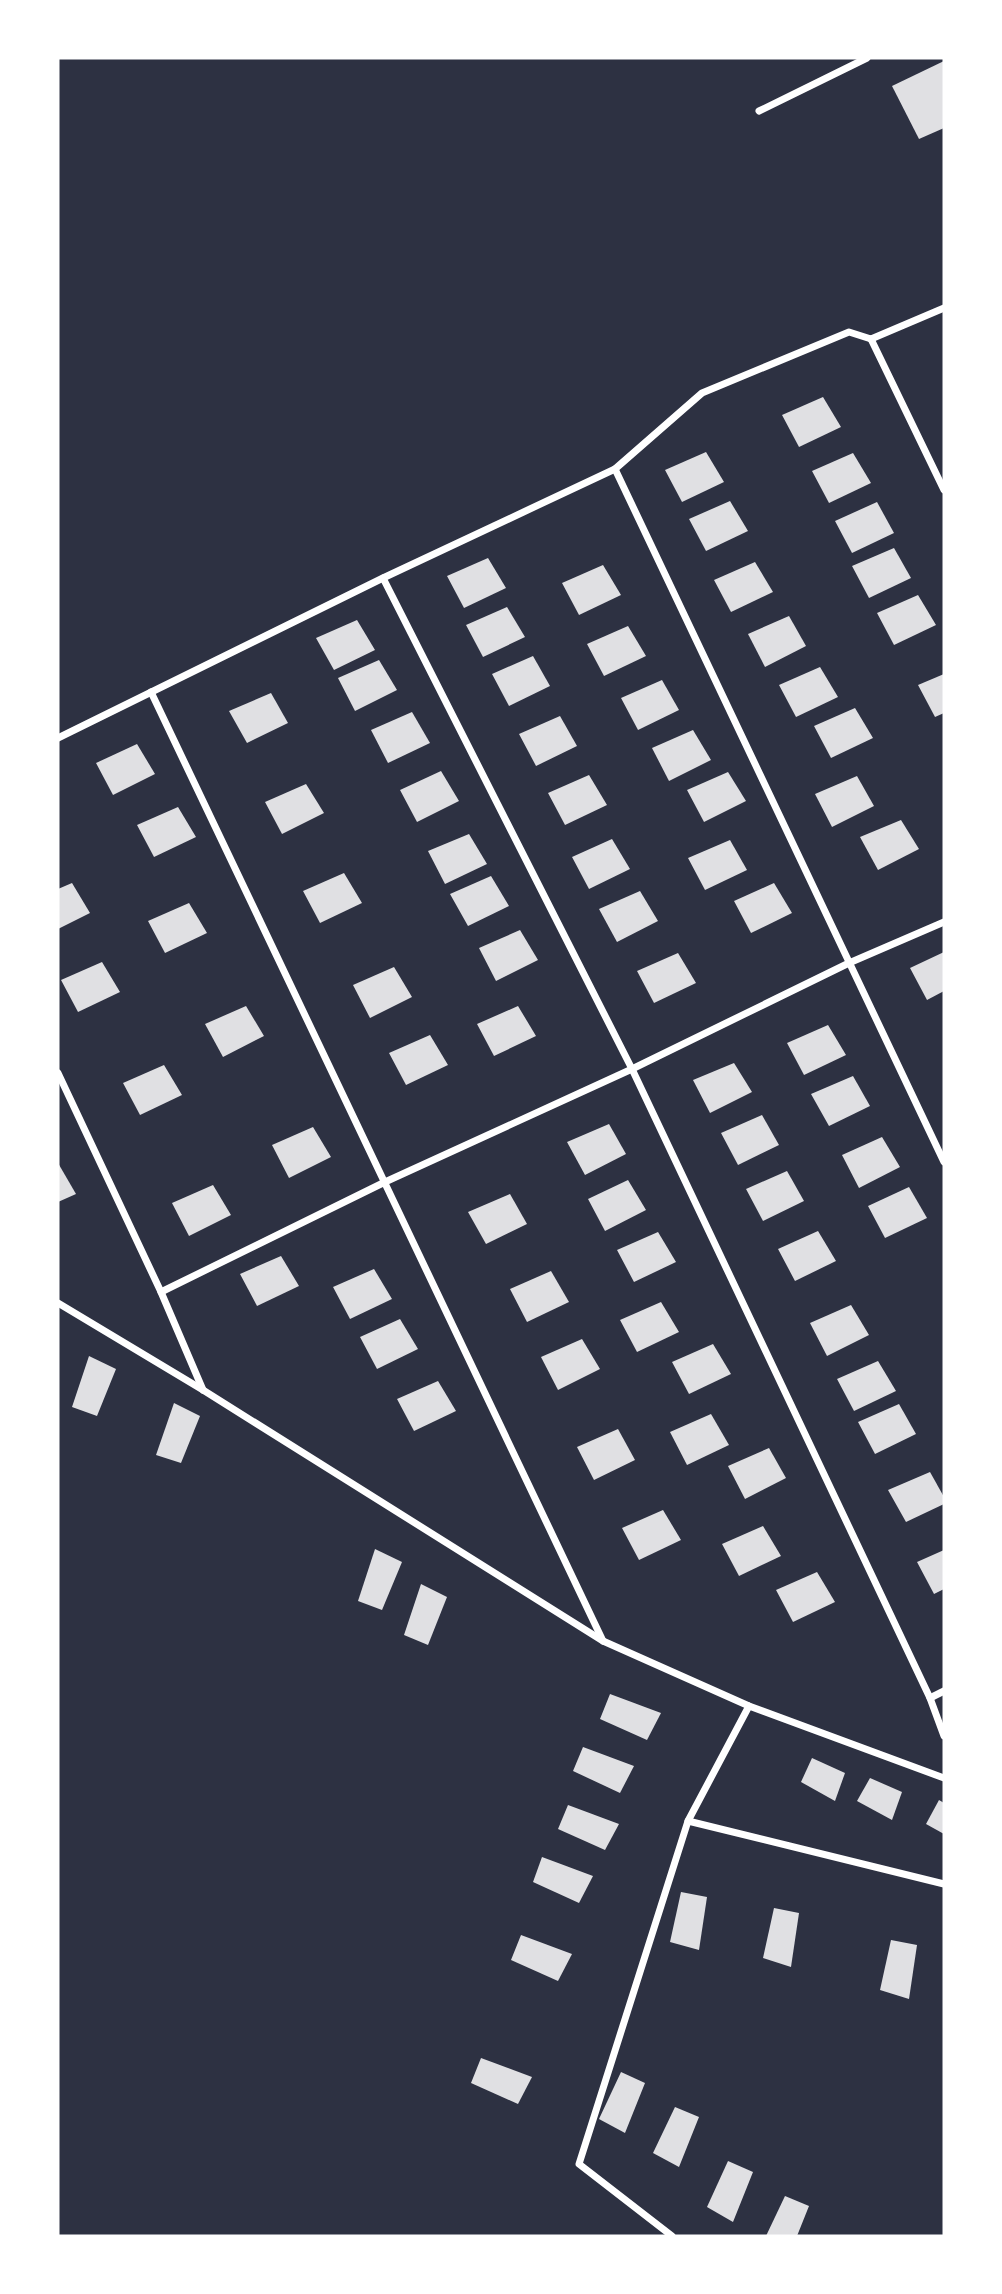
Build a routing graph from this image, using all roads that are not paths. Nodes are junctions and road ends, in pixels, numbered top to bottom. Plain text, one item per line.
1 (867, 58) edge
2 (759, 111) dead end
3 (944, 308) edge
4 (871, 339) junction
5 (615, 469) junction
6 (944, 490) edge
7 (383, 578) junction
8 (151, 692) junction
9 (58, 738) edge
10 (944, 922) edge
11 (849, 963) junction
12 (632, 1069) junction
13 (58, 1073) edge
14 (944, 1162) edge
15 (385, 1182) junction
16 (161, 1292) junction
17 (58, 1303) edge
18 (203, 1390) junction
19 (603, 1641) junction
20 (944, 1691) edge
21 (930, 1698) junction
22 (749, 1706) junction
23 (944, 1736) edge
24 (944, 1778) edge
25 (688, 1821) junction
26 (944, 1884) edge
27 (671, 2236) edge

1 - 2 street
3 - 4 street
4 - 5 street
4 - 6 street
5 - 7 street
5 - 11 street
7 - 8 street
7 - 12 street
8 - 9 street
8 - 15 street
10 - 11 street
11 - 12 street
11 - 14 street
12 - 15 street
12 - 21 street
13 - 16 street
15 - 16 street
15 - 19 street
16 - 18 street
17 - 18 street
18 - 19 street
19 - 22 street
20 - 21 street
21 - 23 street
22 - 24 street
22 - 25 street
25 - 26 street
25 - 27 street

